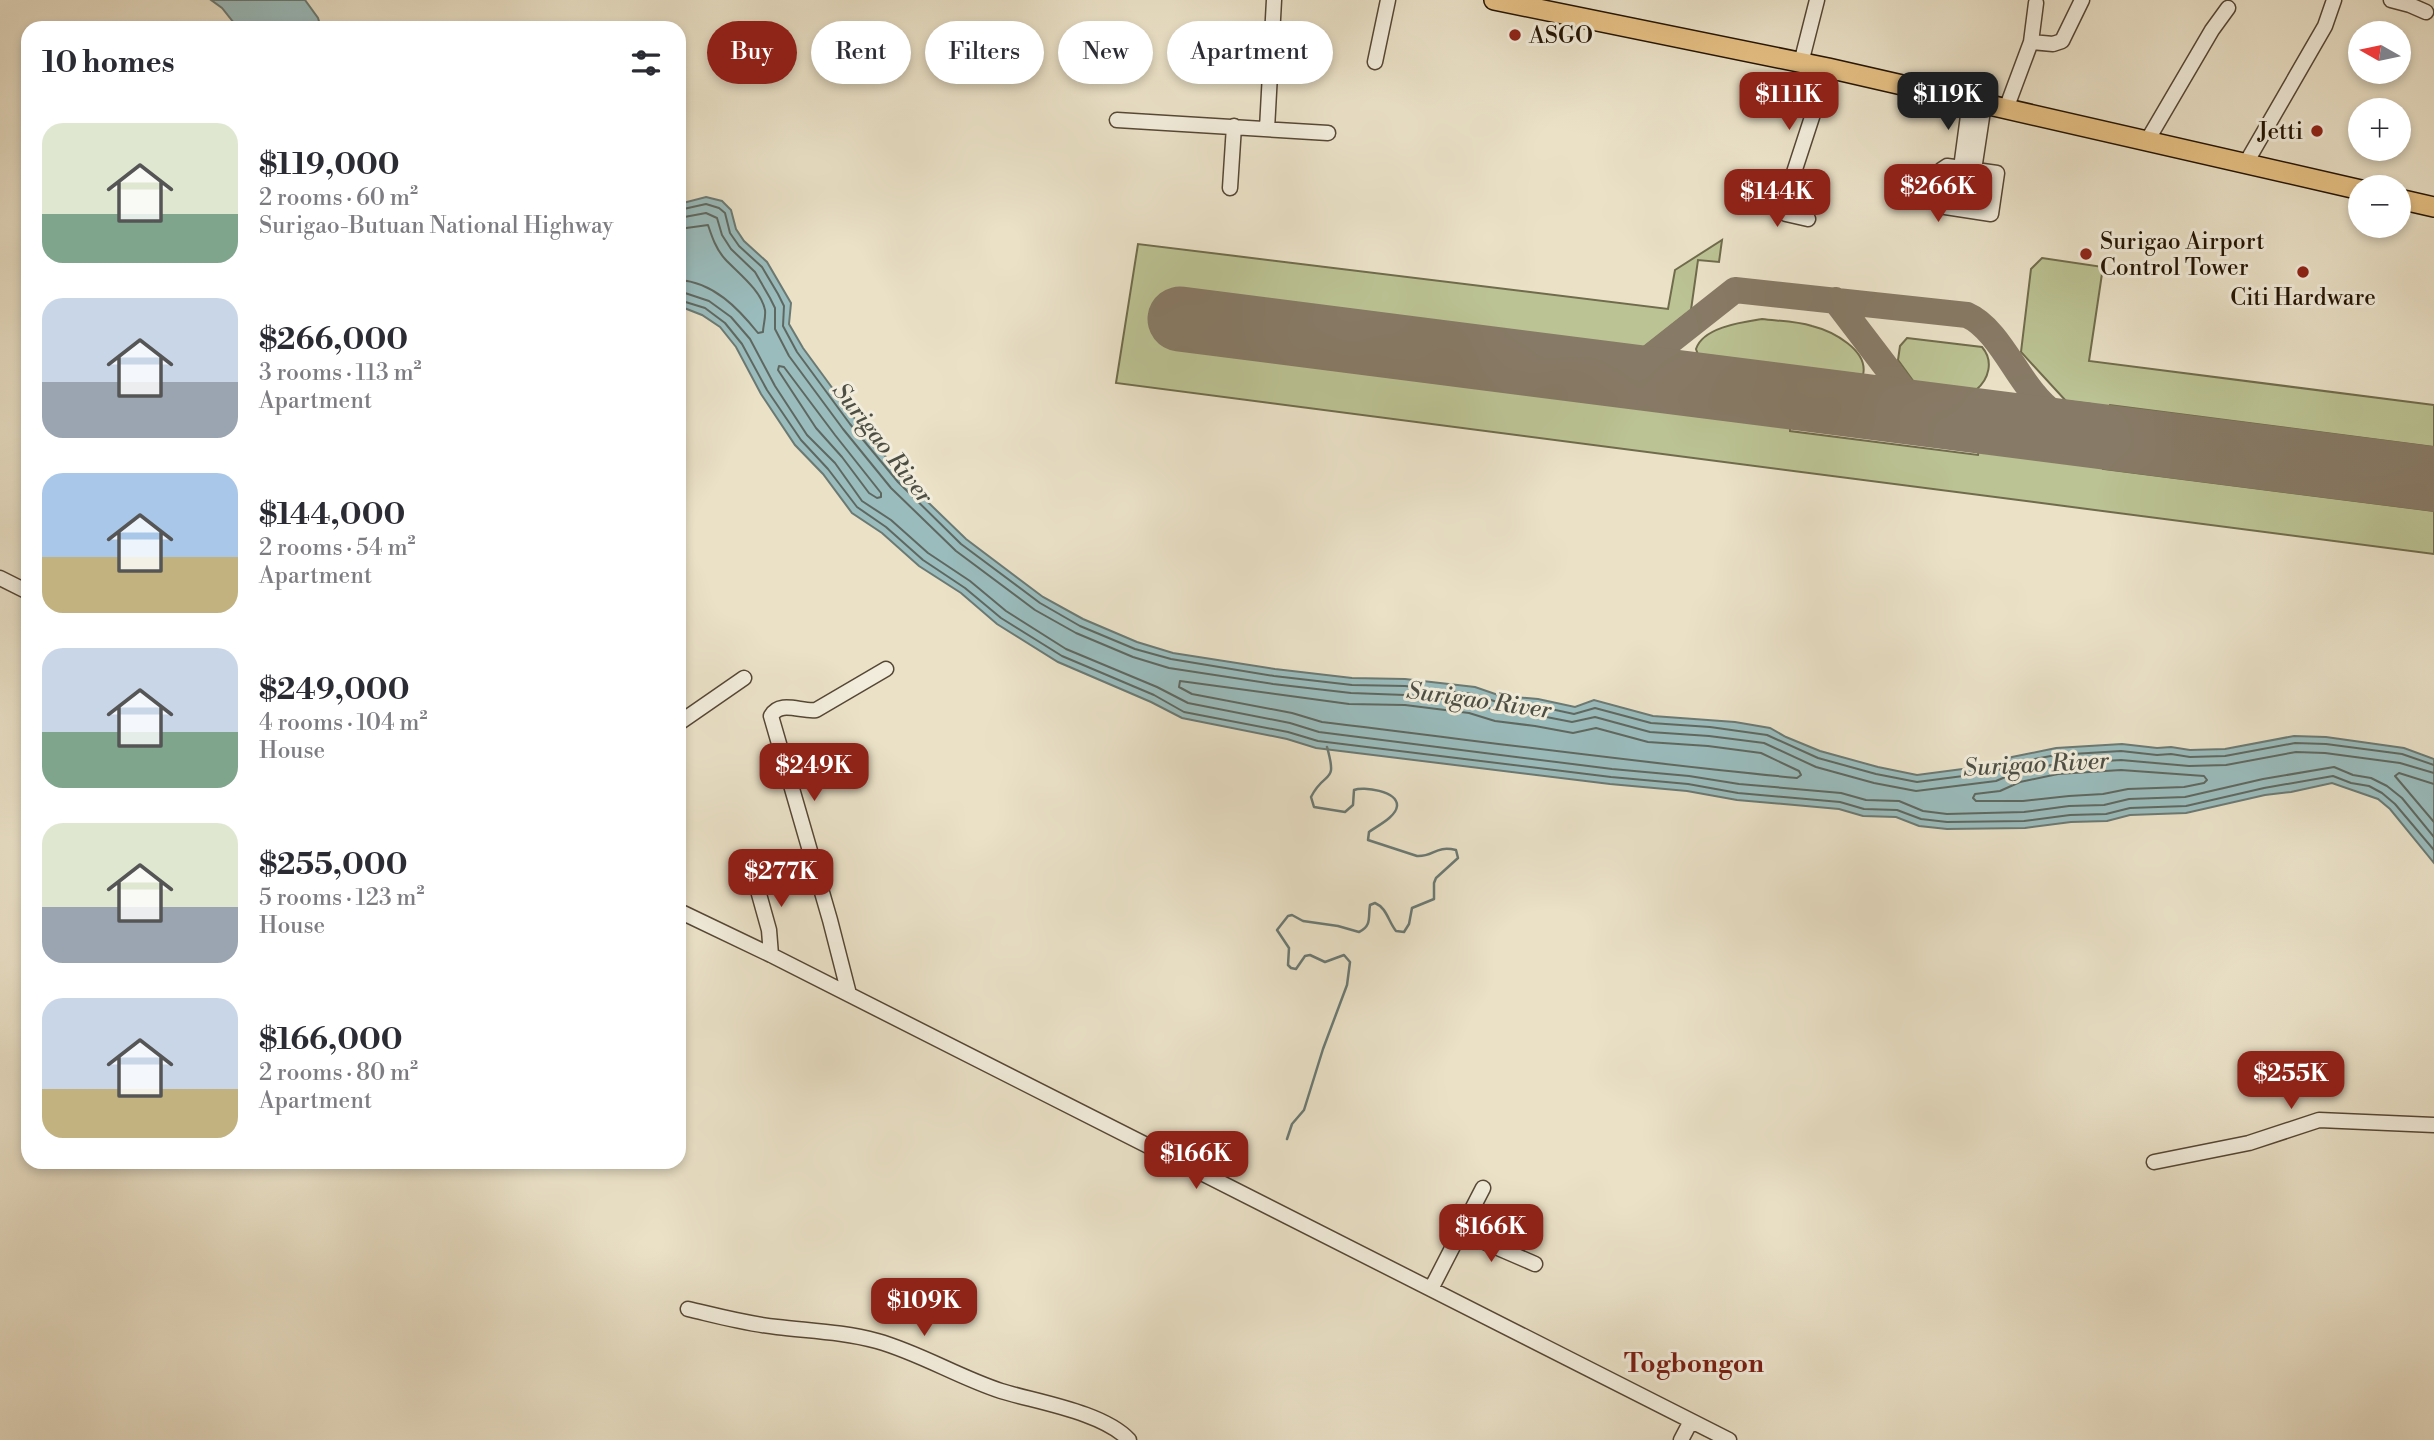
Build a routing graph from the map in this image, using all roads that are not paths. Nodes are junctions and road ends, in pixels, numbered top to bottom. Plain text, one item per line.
1 (1274, 0) edge
2 (1388, 0) edge
3 (1817, 0) edge
4 (2082, 0) edge
5 (2334, 0) edge
6 (2391, 0) edge
7 (1501, 1) edge
8 (2411, 2) edge
9 (2036, 3) dead end
10 (2228, 8) dead end
11 (2427, 12) dead end
12 (2031, 42) junction
13 (1375, 62) dead end
14 (1801, 63) junction
15 (1828, 68) junction
16 (1977, 102) junction
17 (2006, 109) junction
18 (1117, 120) dead end
19 (1234, 126) junction
20 (1267, 129) junction
21 (1328, 133) dead end
22 (2147, 141) junction
23 (2246, 163) junction
24 (1968, 169) junction
25 (2348, 187) edge
26 (1230, 188) dead end
27 (2411, 202) edge
28 (2434, 207) edge
29 (1808, 219) dead end
30 (0, 578) edge
31 (21, 588) edge
32 (886, 669) dead end
33 (744, 678) dead end
34 (686, 718) edge
35 (752, 869) dead end
36 (686, 914) edge
37 (771, 955) junction
38 (849, 994) junction
39 (2434, 1125) edge
40 (2154, 1162) dead end
41 (1483, 1188) dead end
42 (1461, 1232) junction
43 (1535, 1264) dead end
44 (1432, 1289) junction
45 (688, 1309) dead end
46 (1691, 1421) junction
47 (1129, 1440) edge
48 (1681, 1440) edge
49 (1729, 1440) edge

1 - 20 street
2 - 13 street
3 - 14 street
4 - 12 street
5 - 23 street
6 - 8 street
7 - 14 highway
8 - 11 street
9 - 12 street
10 - 22 street
12 - 17 street
14 - 15 highway
15 - 16 highway
15 - 29 street
16 - 17 highway
16 - 24 street
17 - 22 highway
18 - 19 street
19 - 20 street
19 - 26 street
20 - 21 street
22 - 23 highway
23 - 25 highway
24 - 24 street
27 - 28 highway
30 - 31 street
32 - 38 street
33 - 34 street
35 - 37 street
36 - 37 street
37 - 38 street
38 - 44 street
39 - 40 street
41 - 42 street
42 - 43 street
42 - 44 street
44 - 46 street
45 - 47 street
46 - 48 street
46 - 49 street

